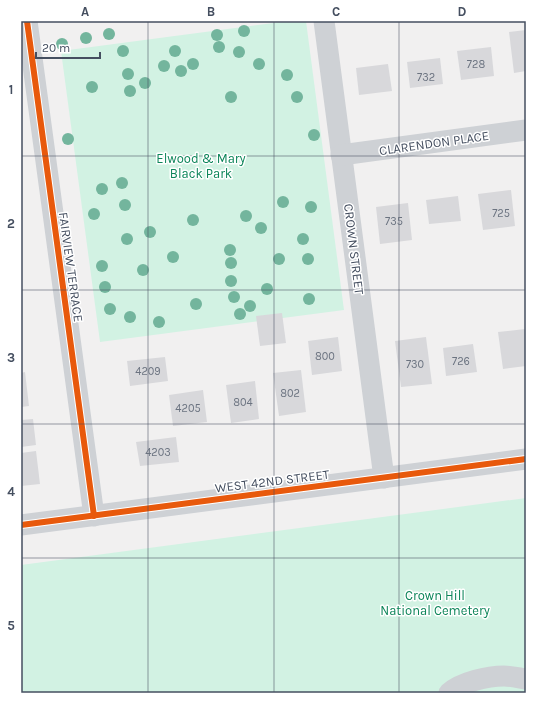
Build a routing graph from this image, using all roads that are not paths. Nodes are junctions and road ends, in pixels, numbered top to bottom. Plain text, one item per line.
1 (27, 21) edge
2 (324, 21) edge
3 (526, 130) edge
4 (342, 155) junction
5 (526, 459) edge
6 (384, 478) junction
7 (94, 516) junction
8 (21, 525) edge
9 (526, 679) edge
10 (449, 693) edge

1 - 7 street, FAIRVIEW TERRACE
2 - 4 street, CROWN STREET
3 - 4 street, CLARENDON PLACE
4 - 6 street, CROWN STREET
5 - 6 street, WEST 42ND STREET
6 - 7 street, WEST 42ND STREET
7 - 8 street, WEST 42ND STREET
9 - 10 street

